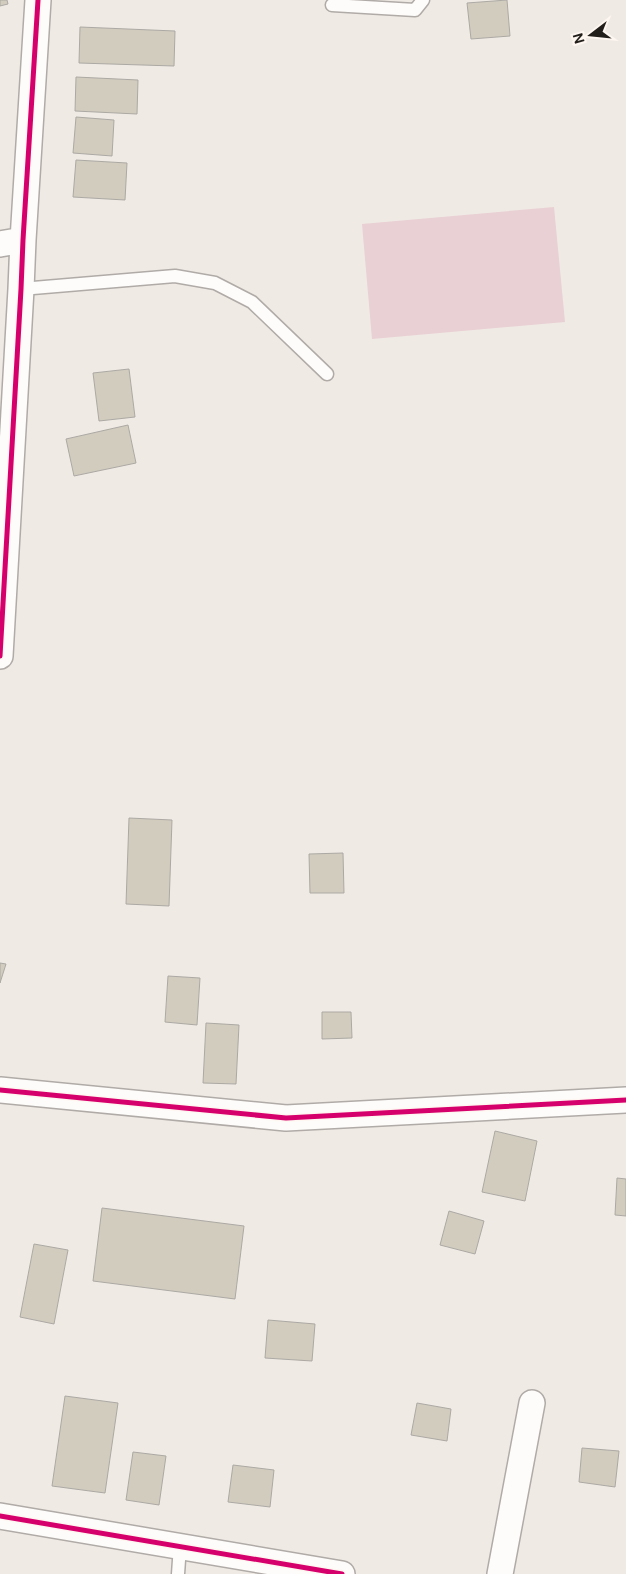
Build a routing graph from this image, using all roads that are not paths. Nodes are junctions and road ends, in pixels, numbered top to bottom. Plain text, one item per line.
1 (38, 0) edge
2 (423, 0) edge
3 (332, 5) dead end
4 (11, 242) edge
5 (22, 289) junction
6 (326, 374) dead end
7 (0, 656) edge
8 (0, 1090) edge
9 (626, 1100) edge
10 (532, 1403) dead end
11 (0, 1516) edge
12 (180, 1546) junction
13 (178, 1574) edge
14 (342, 1574) edge
15 (500, 1574) edge

1 - 4 street
2 - 3 lane
4 - 5 street
5 - 6 lane
5 - 7 street
8 - 9 street
10 - 15 street
11 - 12 street
12 - 13 lane
12 - 14 street

